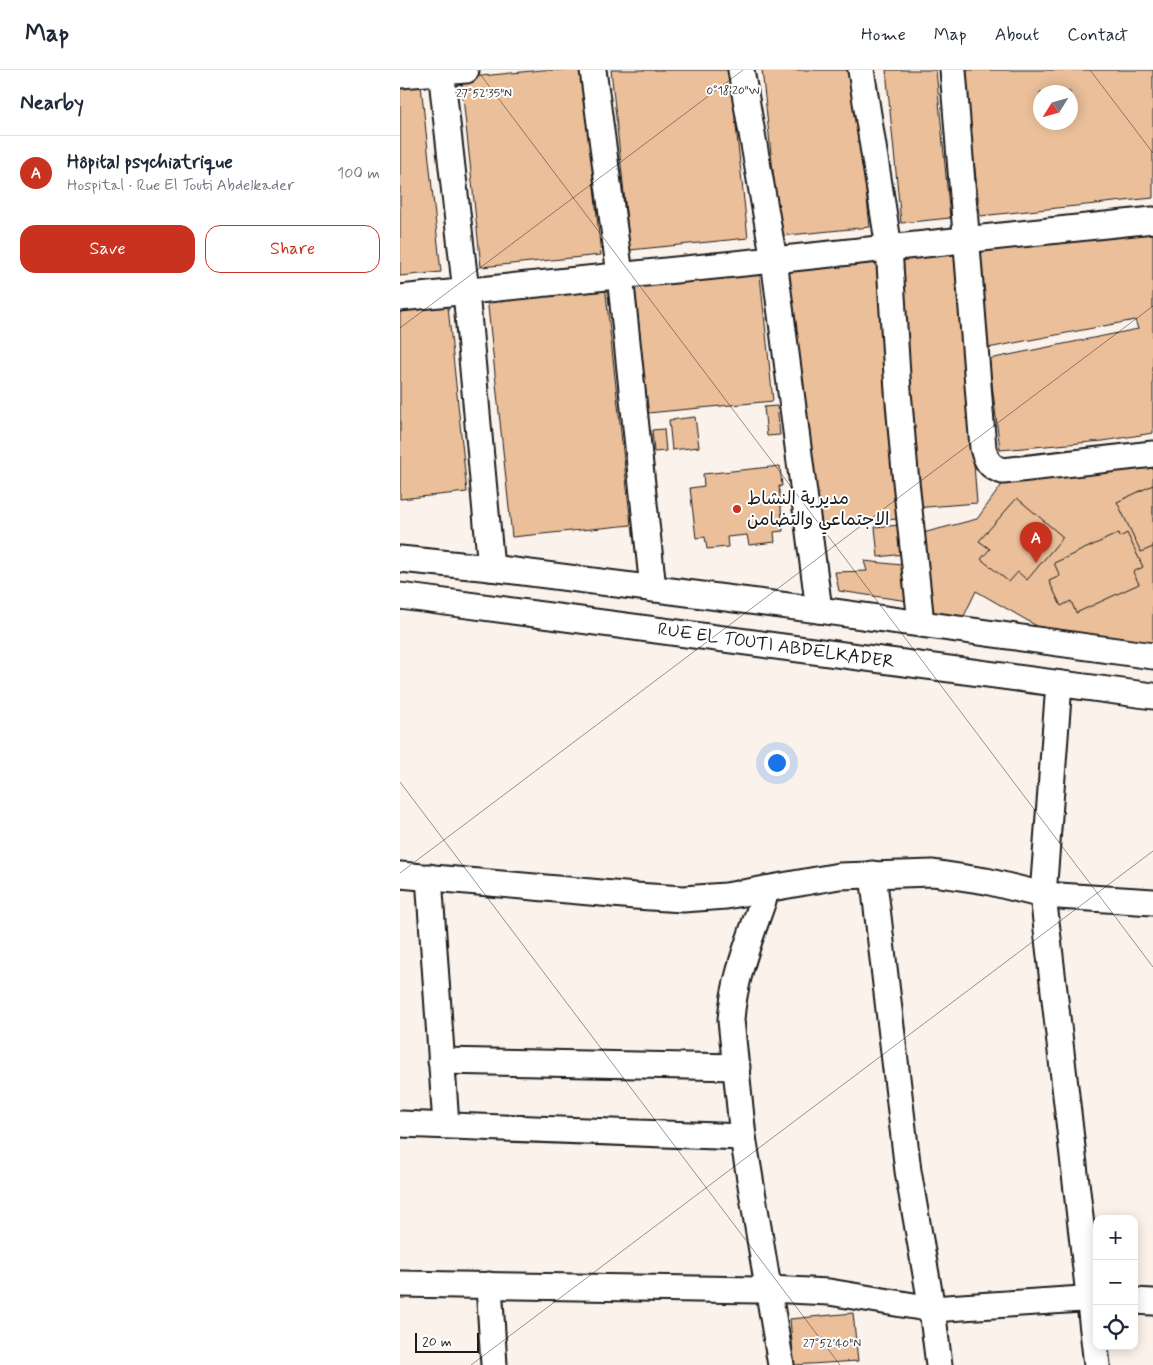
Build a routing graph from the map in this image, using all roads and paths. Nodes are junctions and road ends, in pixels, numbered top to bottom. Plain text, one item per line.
1 (466, 70) edge
2 (594, 70) edge
3 (741, 70) edge
4 (861, 70) edge
5 (953, 70) edge
6 (442, 71) edge
7 (400, 76) edge
8 (1153, 220) edge
9 (967, 240) junction
10 (889, 248) junction
11 (774, 260) junction
12 (620, 275) junction
13 (466, 292) junction
14 (400, 298) edge
15 (1153, 454) edge
16 (400, 559) edge
17 (491, 568) junction
18 (653, 589) junction
19 (400, 596) edge
20 (819, 610) junction
21 (921, 623) junction
22 (1153, 656) edge
23 (1059, 684) junction
24 (1153, 696) edge
25 (873, 874) junction
26 (400, 875) edge
27 (429, 877) junction
28 (767, 889) junction
29 (1043, 895) junction
30 (1153, 902) edge
31 (442, 1061) junction
32 (737, 1067) junction
33 (400, 1124) edge
34 (446, 1125) junction
35 (743, 1137) junction
36 (400, 1284) edge
37 (489, 1285) junction
38 (769, 1289) junction
39 (1093, 1298) edge
40 (1138, 1300) edge
41 (1153, 1302) edge
42 (1093, 1305) edge
43 (932, 1309) junction
44 (494, 1365) edge
45 (780, 1365) edge
46 (939, 1365) edge
47 (1096, 1365) edge

1 - 6 street
2 - 12 street
3 - 11 street
4 - 10 street
5 - 9 street
6 - 7 street
6 - 13 street
8 - 9 street
9 - 10 street
9 - 15 street
10 - 11 street
10 - 21 street
11 - 12 street
11 - 20 street
12 - 13 street
12 - 18 street
13 - 14 street
13 - 17 street
16 - 17 street
17 - 18 street
18 - 20 street
19 - 23 street, RUE EL TOUTI ABDELKADER
20 - 21 street
21 - 22 street
23 - 24 street, RUE EL TOUTI ABDELKADER
23 - 29 street
25 - 28 street
25 - 29 street
25 - 43 street
26 - 27 street
27 - 28 street
27 - 31 street
28 - 32 street
29 - 30 street
29 - 39 street
31 - 32 street
31 - 34 street
32 - 35 street
33 - 34 street
34 - 35 street
35 - 38 street
36 - 37 street
37 - 38 street
37 - 44 street
38 - 43 street
38 - 45 street
39 - 43 street
40 - 41 street
42 - 47 street
43 - 46 street

